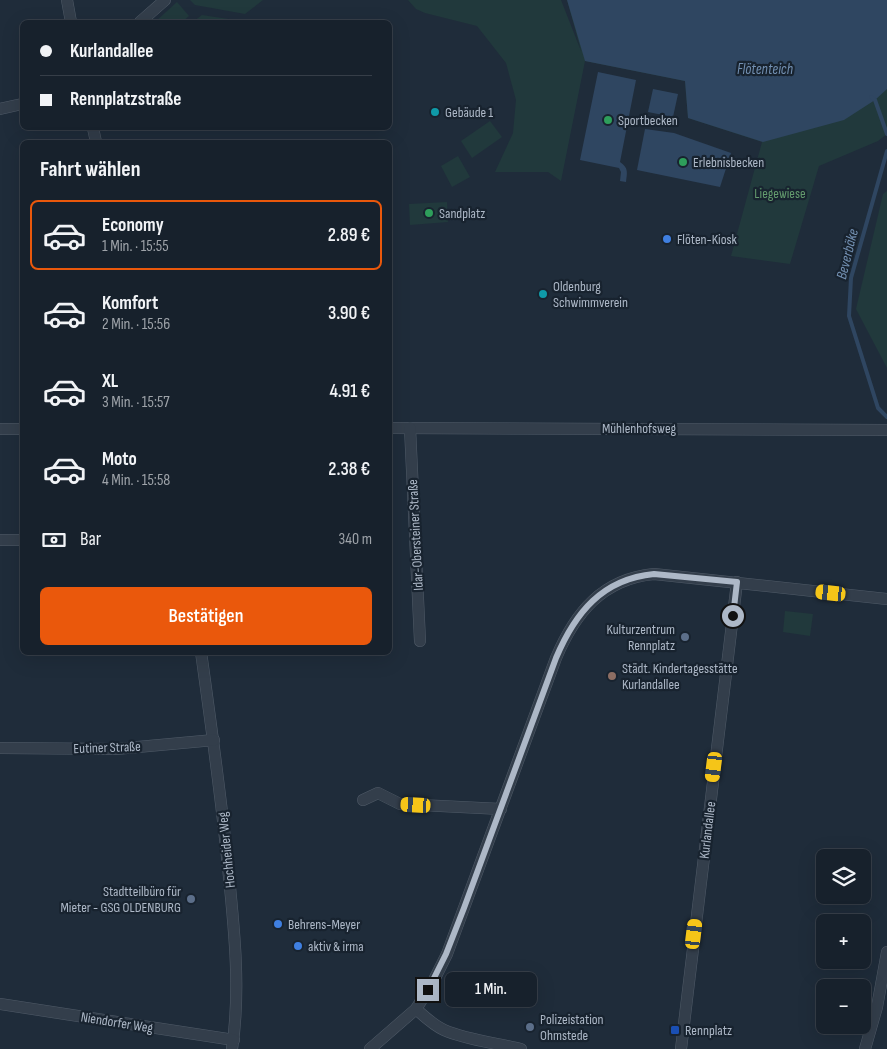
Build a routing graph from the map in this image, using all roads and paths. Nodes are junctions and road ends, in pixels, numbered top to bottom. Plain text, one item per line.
1 (67, 0) edge
2 (165, 0) edge
3 (71, 20) edge
4 (142, 20) edge
5 (20, 104) edge
6 (0, 109) edge
7 (392, 428) edge
8 (410, 428) junction
9 (0, 429) edge
10 (20, 429) edge
11 (887, 430) edge
12 (0, 540) edge
13 (20, 540) edge
14 (737, 582) junction
15 (887, 599) edge
16 (420, 641) dead end
17 (201, 655) edge
18 (214, 740) junction
19 (0, 748) edge
20 (363, 800) dead end
21 (501, 809) junction
22 (887, 952) edge
23 (0, 1004) edge
24 (416, 1009) junction
25 (233, 1044) edge
26 (370, 1049) edge
27 (520, 1049) edge
28 (681, 1049) edge
29 (865, 1049) edge

1 - 3 street
2 - 4 street
5 - 6 street
7 - 8 street, Mühlenhofsweg
8 - 11 street, Mühlenhofsweg
8 - 16 street, Idar-Obersteiner Straße
9 - 10 street
12 - 13 street
14 - 15 street
14 - 21 street
14 - 28 street, Kurlandallee
17 - 18 street, Hochheider Weg
18 - 19 street, Eutiner Straße
18 - 25 street, Hochheider Weg
20 - 21 street
21 - 24 street
22 - 29 street
23 - 25 street, Niendorfer Weg
24 - 26 street
24 - 27 street

